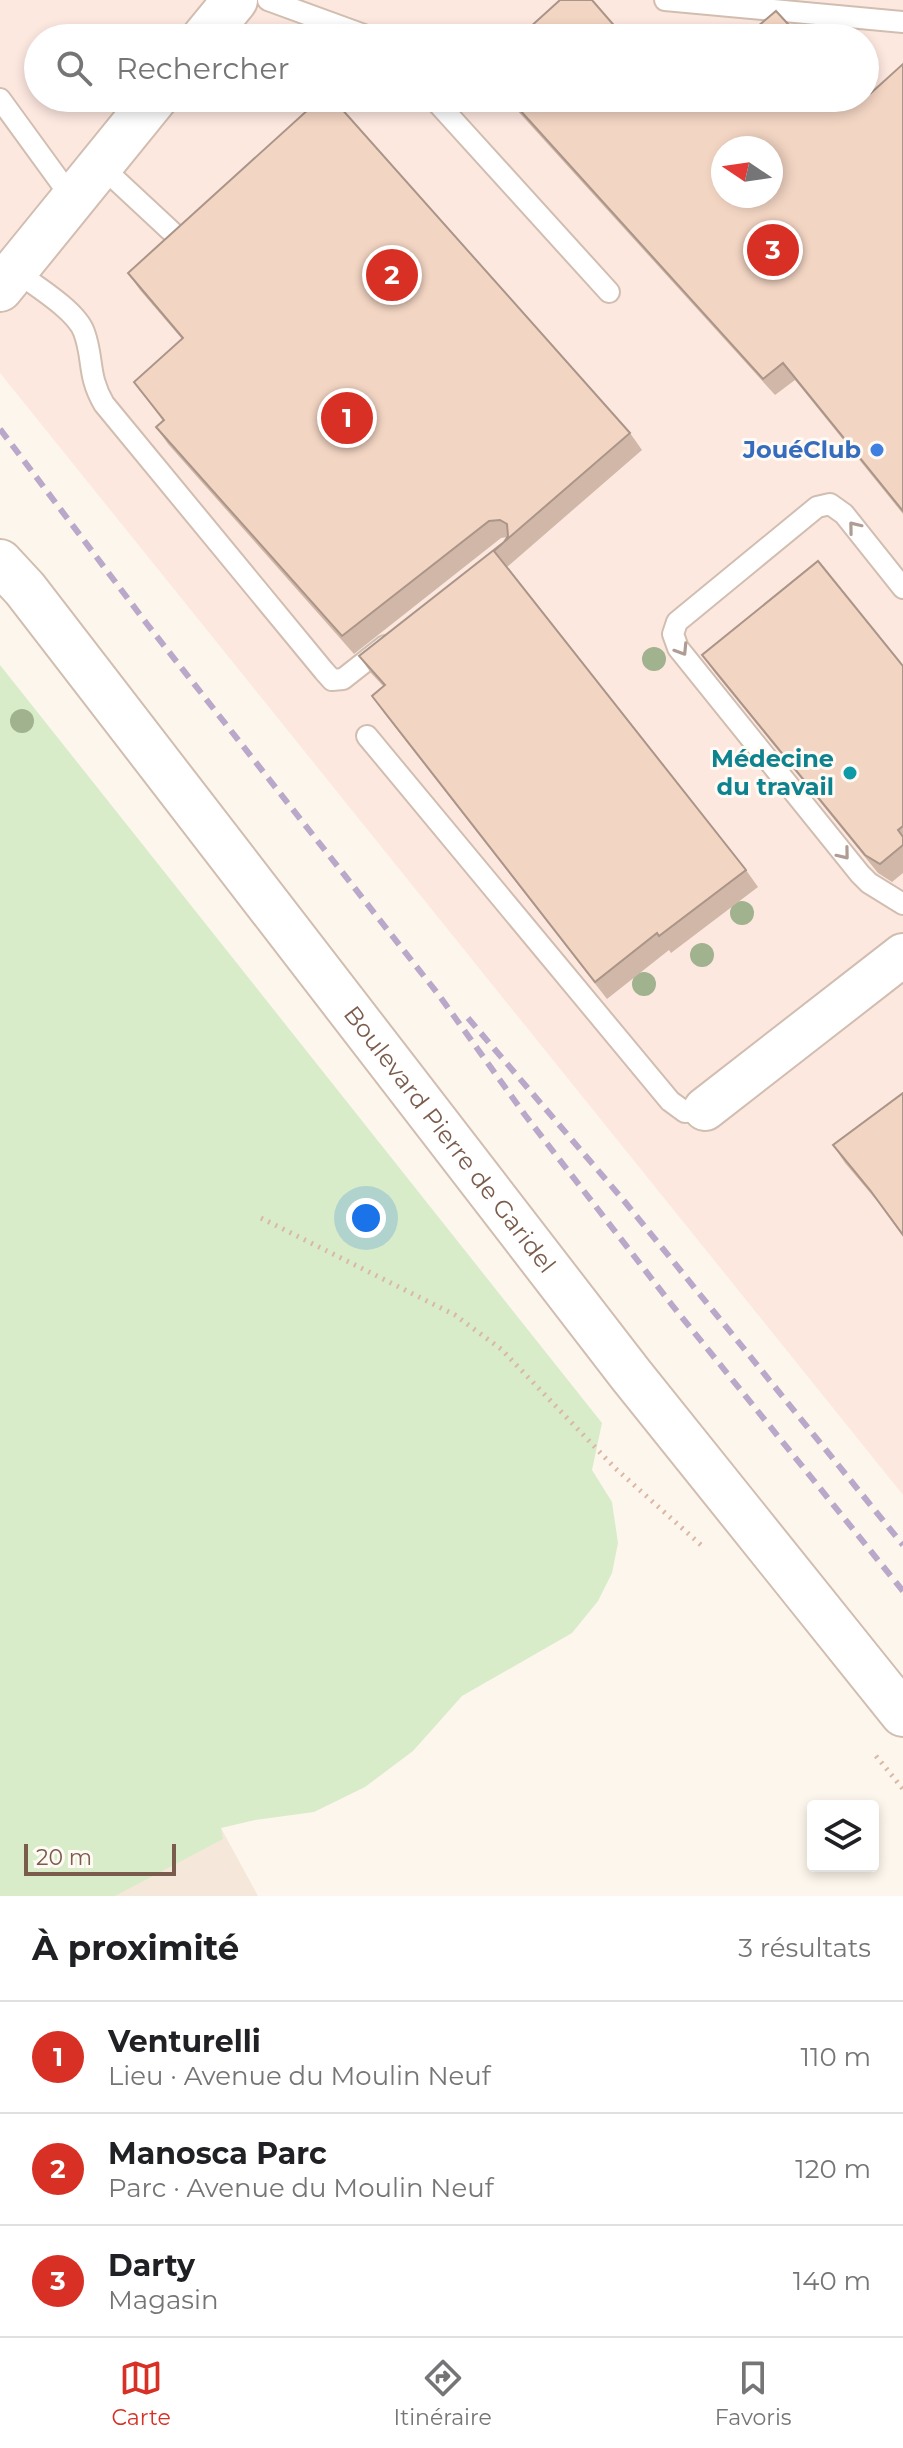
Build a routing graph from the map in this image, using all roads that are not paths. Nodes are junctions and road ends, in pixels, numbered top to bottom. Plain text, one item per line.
1 (235, 0) edge
2 (268, 0) edge
3 (665, 0) edge
4 (903, 22) edge
5 (215, 24) edge
6 (334, 24) edge
7 (0, 99) edge
8 (144, 112) edge
9 (446, 112) edge
10 (100, 165) junction
11 (72, 198) junction
12 (172, 232) edge
13 (7, 280) edge
14 (609, 292) dead end
15 (0, 562) edge
16 (903, 588) edge
17 (397, 636) edge
18 (367, 736) dead end
19 (903, 904) edge
20 (903, 955) edge
21 (705, 1109) joint
22 (903, 1714) edge

1 - 5 street
2 - 6 lane
3 - 4 lane
7 - 11 lane
8 - 10 street
9 - 14 lane
10 - 11 street
10 - 12 lane
11 - 13 street
13 - 17 lane
15 - 22 street, Boulevard Pierre de Garidel
16 -> 19 lane
18 - 21 lane
20 - 21 street

